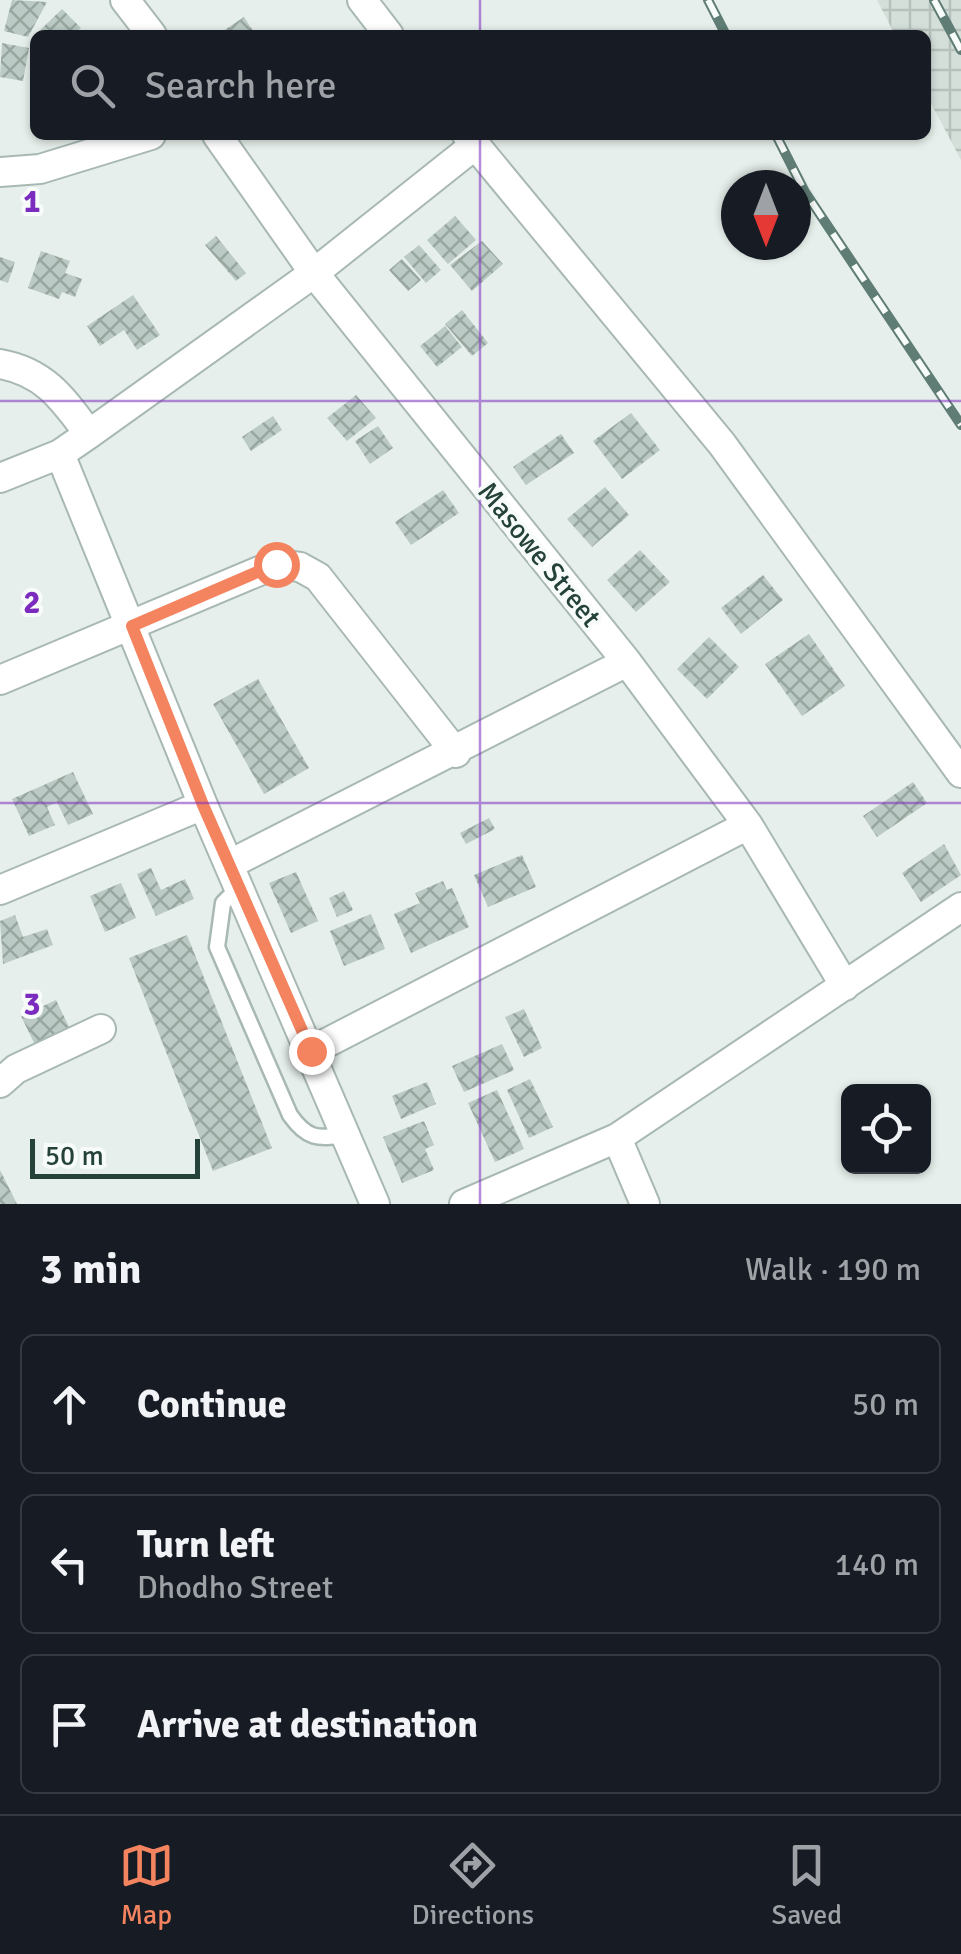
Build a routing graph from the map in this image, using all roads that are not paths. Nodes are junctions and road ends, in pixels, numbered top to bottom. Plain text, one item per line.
1 (125, 0) edge
2 (362, 0) edge
3 (148, 30) edge
4 (385, 30) edge
5 (136, 140) edge
6 (221, 140) edge
7 (471, 140) edge
8 (0, 172) edge
9 (314, 272) junction
10 (0, 364) edge
11 (89, 434) junction
12 (60, 454) junction
13 (0, 478) edge
14 (132, 626) junction
15 (627, 662) junction
16 (0, 680) edge
17 (456, 753) junction
18 (961, 773) edge
19 (203, 805) junction
20 (748, 824) junction
21 (235, 875) junction
22 (0, 890) edge
23 (961, 907) edge
24 (845, 986) junction
25 (102, 1029) dead end
26 (311, 1051) junction
27 (0, 1083) edge
28 (346, 1135) junction
29 (617, 1138) junction
30 (374, 1204) edge
31 (464, 1204) edge
32 (645, 1204) edge

1 - 3 street
2 - 4 street
5 - 8 street
6 - 9 street, Masowe Street
7 - 9 street
7 - 18 street
9 - 11 street
9 - 15 street, Masowe Street
10 - 11 street
11 - 12 street
12 - 13 street
12 - 14 street
14 - 16 street
14 - 17 street
14 - 19 street
15 - 17 street
15 - 20 street, Masowe Street
17 - 21 street
19 - 21 street
19 - 22 street
20 - 24 street, Masowe Street
20 - 26 street
21 - 26 street
21 - 28 lane
23 - 24 street
24 - 29 street
25 - 27 street
26 - 28 street
28 - 30 street
29 - 31 street
29 - 32 street

